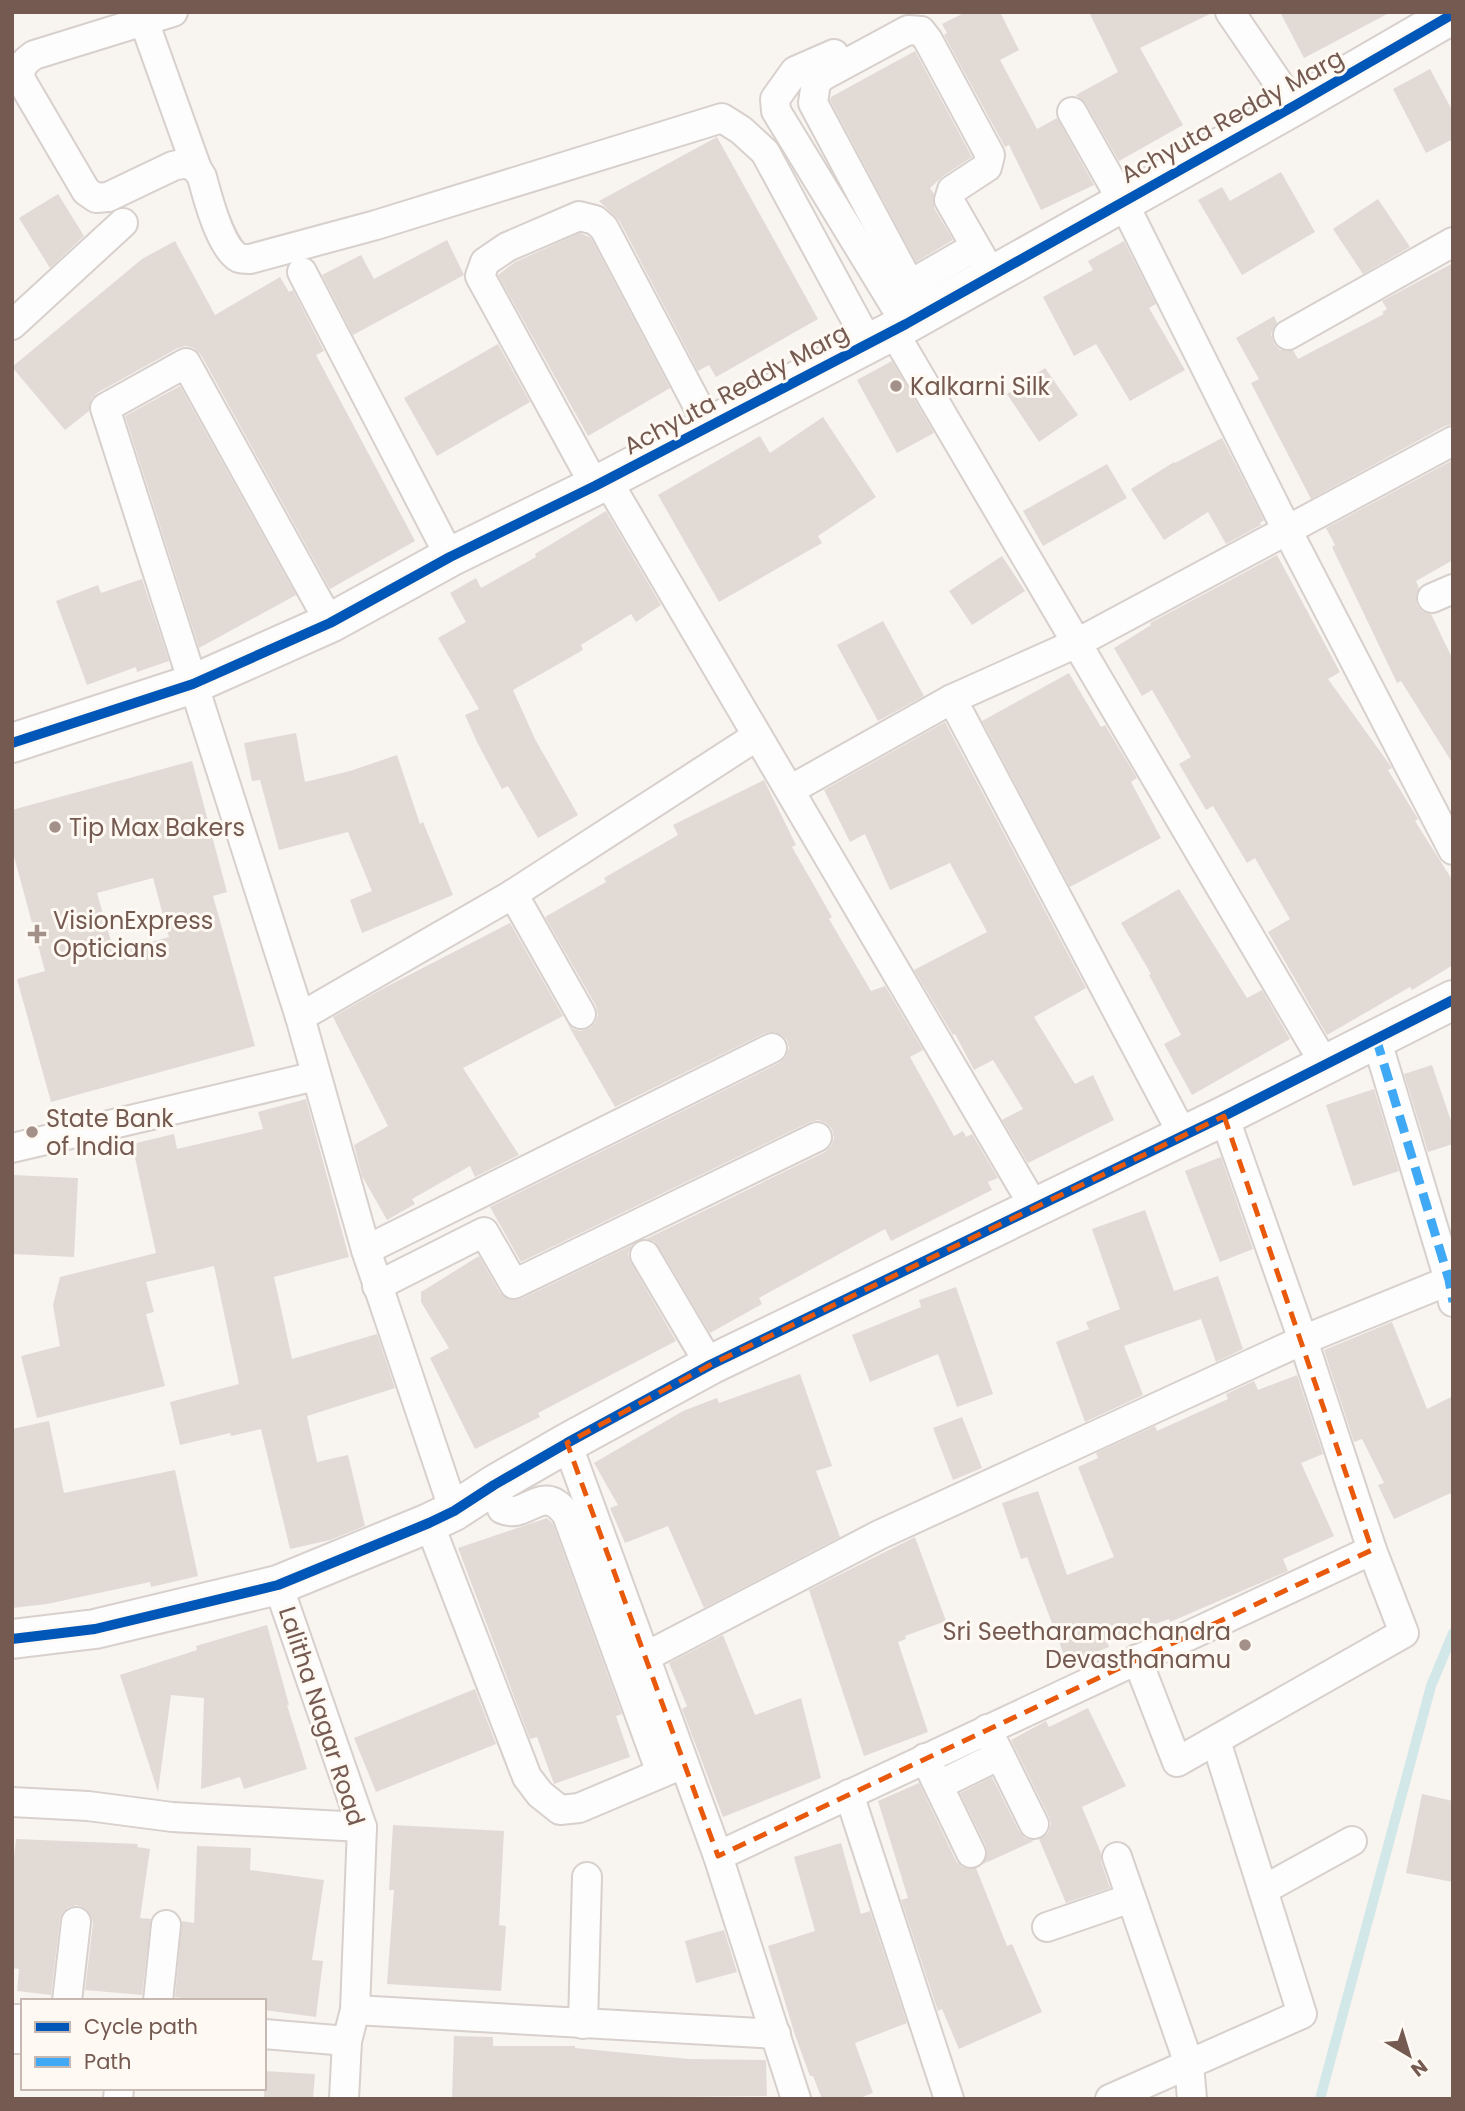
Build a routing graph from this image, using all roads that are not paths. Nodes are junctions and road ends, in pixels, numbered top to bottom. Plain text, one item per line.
1 (173, 12) edge
2 (919, 12) edge
3 (1230, 12) edge
4 (1453, 14) edge
5 (144, 21) junction
6 (1294, 106) junction
7 (776, 111) junction
8 (1072, 112) dead end
9 (741, 130) junction
10 (197, 169) junction
11 (1123, 202) junction
12 (123, 223) dead end
13 (1453, 242) edge
14 (984, 261) junction
15 (302, 272) dead end
16 (900, 319) junction
17 (12, 325) edge
18 (1288, 335) dead end
19 (709, 427) junction
20 (1453, 441) edge
21 (601, 483) junction
22 (1287, 530) junction
23 (450, 557) junction
24 (330, 623) junction
25 (1077, 643) junction
26 (193, 684) junction
27 (952, 699) junction
28 (757, 736) junction
29 (12, 743) edge
30 (790, 790) junction
31 (1453, 850) edge
32 (513, 894) junction
33 (1453, 1000) edge
34 (581, 1014) dead end
35 (300, 1017) junction
36 (1376, 1038) junction
37 (772, 1048) dead end
38 (1324, 1063) junction
39 (316, 1076) junction
40 (1224, 1116) junction
41 (1183, 1135) junction
42 (817, 1137) dead end
43 (12, 1148) edge
44 (1035, 1208) junction
45 (366, 1250) junction
46 (645, 1255) dead end
47 (377, 1286) junction
48 (1452, 1287) edge
49 (1303, 1340) junction
50 (710, 1366) junction
51 (568, 1443) junction
52 (494, 1485) junction
53 (442, 1517) junction
54 (1372, 1549) junction
55 (278, 1585) junction
56 (12, 1639) edge
57 (645, 1657) junction
58 (1137, 1659) junction
59 (987, 1729) junction
60 (1216, 1741) junction
61 (1000, 1755) junction
62 (925, 1758) junction
63 (672, 1769) junction
64 (939, 1785) junction
65 (849, 1794) junction
66 (12, 1802) edge
67 (1034, 1824) dead end
68 (362, 1827) junction
69 (1352, 1842) dead end
70 (971, 1853) dead end
71 (718, 1856) junction
72 (1116, 1857) dead end
73 (587, 1877) dead end
74 (1263, 1890) junction
75 (1131, 1898) junction
76 (76, 1922) dead end
77 (166, 1924) dead end
78 (1047, 1927) dead end
79 (68, 1999) edge
80 (158, 1999) edge
81 (355, 2010) junction
82 (583, 2024) junction
83 (266, 2034) edge
84 (776, 2034) junction
85 (347, 2042) junction
86 (1189, 2064) junction
87 (344, 2099) edge
88 (796, 2099) edge
89 (949, 2099) edge
90 (1110, 2099) edge
91 (1192, 2099) edge

1 - 5 street
2 - 7 street
3 - 6 street
4 - 6 street, Achyuta Reddy Marg
5 - 10 street
5 - 10 street
6 - 11 street, Achyuta Reddy Marg
7 - 9 street
7 - 16 street
8 - 11 street
9 - 10 street
9 - 16 street
11 - 14 street, Achyuta Reddy Marg
11 - 22 street
12 - 17 street
13 - 18 street
14 - 16 street, Achyuta Reddy Marg
14 - 16 street
15 - 23 street
16 - 19 street, Achyuta Reddy Marg
16 - 25 street
19 - 21 street, Achyuta Reddy Marg
19 - 21 street
20 - 22 street
21 - 23 street, Achyuta Reddy Marg
21 - 28 street
22 - 25 street
22 - 31 street
23 - 24 street, Achyuta Reddy Marg
24 - 26 street, Achyuta Reddy Marg
24 - 26 street
25 - 27 street
25 - 38 street
26 - 29 street, Achyuta Reddy Marg
26 - 35 street
27 - 30 street
27 - 41 street
28 - 30 street
28 - 32 street
30 - 44 street
32 - 34 street
32 - 35 street
33 - 36 street
35 - 39 street
36 - 38 street
36 - 48 street
37 - 45 street
38 - 40 street
39 - 43 street
39 - 45 street
40 - 41 street
40 - 49 street
41 - 44 street
42 - 47 street
44 - 50 street
45 - 47 street
46 - 50 street
47 - 53 street
48 - 49 street
49 - 54 street
49 - 57 street
50 - 51 street
51 - 52 street
51 - 57 street
52 - 53 street
52 - 63 street
53 - 55 street
53 - 63 street
54 - 58 street
54 - 60 street
55 - 56 street
55 - 68 street, Lalitha Nagar Road
57 - 63 street
58 - 59 street
58 - 60 street
59 - 61 street
59 - 62 street
60 - 74 street
61 - 64 street
61 - 67 street
62 - 64 street
62 - 65 street
63 - 71 street
64 - 70 street
65 - 71 street
65 - 89 street
66 - 68 street
68 - 81 street, Lalitha Nagar Road
69 - 74 street
71 - 84 street
72 - 75 street
73 - 82 street
74 - 86 street
75 - 78 street
75 - 86 street
76 - 79 street
77 - 80 street
81 - 82 street
81 - 85 street, Lalitha Nagar Road
82 - 84 street
83 - 85 street
84 - 88 street
85 - 87 street, Lalitha Nagar Road
86 - 90 street
86 - 91 street

